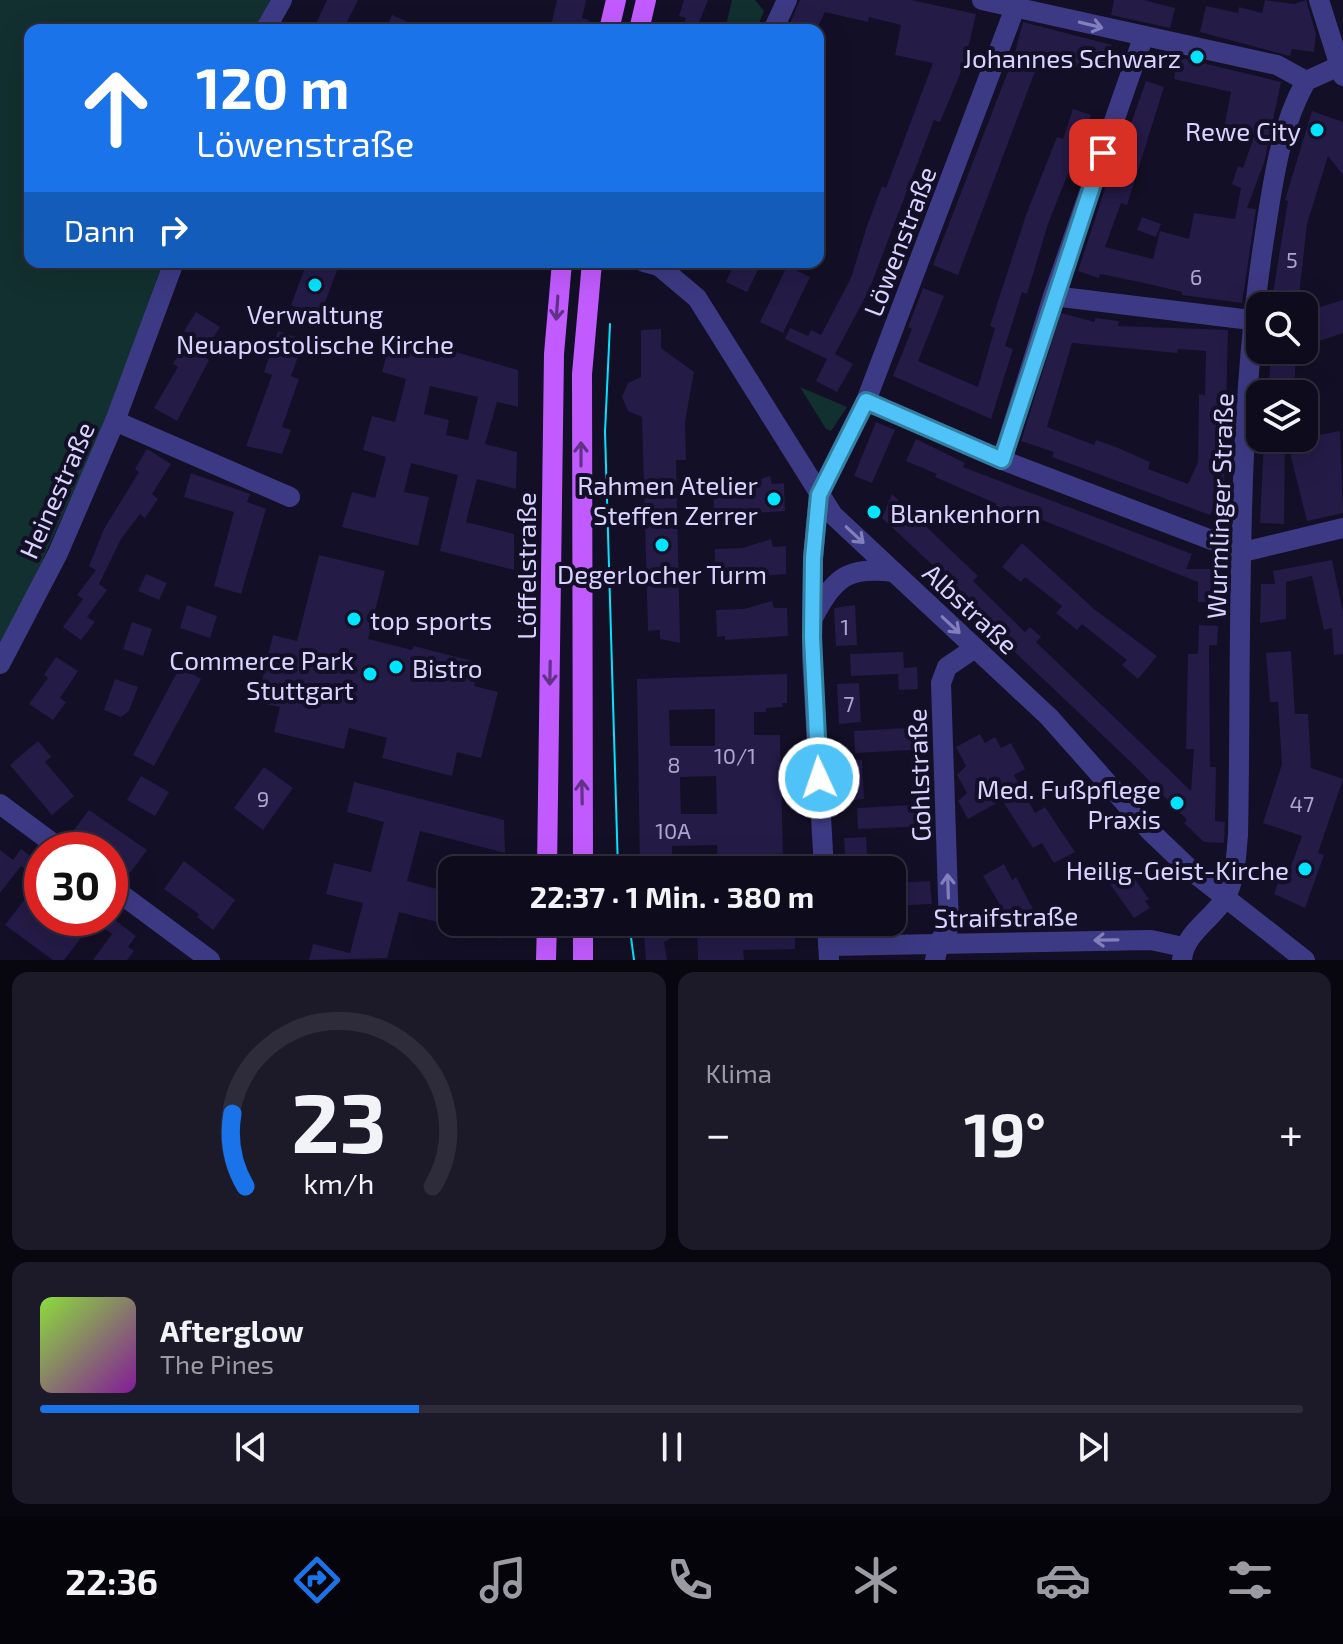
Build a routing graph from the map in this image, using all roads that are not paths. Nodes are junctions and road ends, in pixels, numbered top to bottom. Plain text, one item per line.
1 (282, 0) edge
2 (616, 0) edge
3 (646, 0) edge
4 (787, 0) edge
5 (982, 0) edge
6 (1319, 0) edge
7 (1017, 3) edge
8 (268, 24) edge
9 (610, 24) edge
10 (640, 24) edge
11 (776, 24) edge
12 (1143, 38) junction
13 (1341, 72) edge
14 (1306, 81) junction
15 (172, 268) edge
16 (561, 268) edge
17 (591, 268) edge
18 (661, 268) edge
19 (1255, 292) edge
20 (1053, 296) junction
21 (1246, 319) edge
22 (1249, 364) edge
23 (866, 401) junction
24 (115, 421) junction
25 (1002, 460) junction
26 (819, 495) junction
27 (290, 497) dead end
28 (1343, 530) edge
29 (1243, 552) junction
30 (894, 572) junction
31 (812, 619) junction
32 (975, 648) junction
33 (0, 664) edge
34 (0, 804) edge
35 (38, 832) edge
36 (547, 856) edge
37 (583, 856) edge
38 (823, 856) edge
39 (1225, 898) junction
40 (128, 899) edge
41 (547, 936) edge
42 (583, 936) edge
43 (937, 951) edge
44 (829, 953) edge
45 (1183, 953) edge
46 (210, 960) edge
47 (546, 960) edge
48 (583, 960) edge
49 (1305, 960) edge

1 - 8 street
2 - 9 main road
3 - 10 main road
4 - 11 street
5 - 7 street
6 - 13 street
7 -> 12 street
7 - 23 street, Löwenstraße
12 - 14 street
12 - 20 street
13 - 14 street
14 - 19 street, Wurmlinger Straße
15 - 24 street, Heinestraße
16 -> 36 main road, Löffelstraße
37 -> 17 main road
18 - 26 street, Albstraße
20 - 21 street
20 - 25 street
22 - 29 street, Wurmlinger Straße
23 - 25 street
23 - 26 street, Löwenstraße
24 - 27 street, Heinestraße
24 - 33 street, Heinestraße
25 - 29 street
26 -> 30 street, Albstraße
26 - 31 street
28 - 29 street
29 - 39 street, Wurmlinger Straße
30 - 31 street
30 -> 32 street, Albstraße
31 - 38 street
32 - 39 street, Albstraße
43 -> 32 street, Gohlstraße
34 - 35 street
39 - 45 street, Wurmlinger Straße
39 - 49 street, Albstraße
40 - 46 street
41 - 47 main road
42 - 48 main road
43 - 44 street, Straifstraße
45 -> 43 street, Straifstraße

